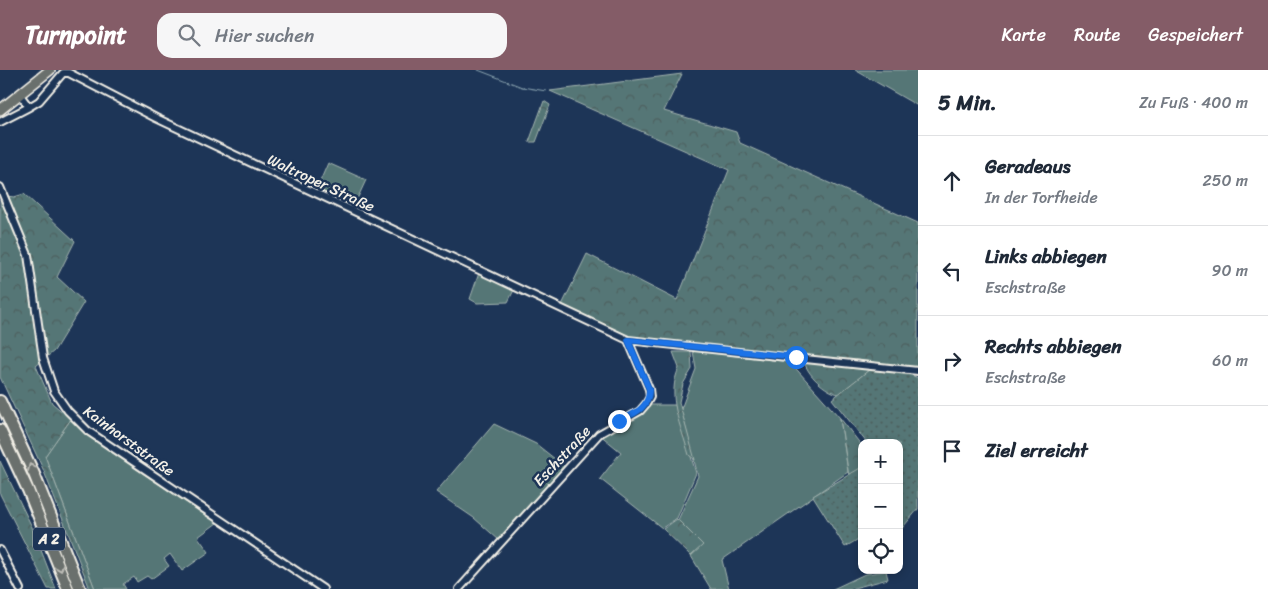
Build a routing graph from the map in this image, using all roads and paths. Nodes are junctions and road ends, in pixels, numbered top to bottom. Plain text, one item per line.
1 (50, 70) edge
2 (20, 95) junction
3 (29, 107) junction
4 (0, 110) edge
5 (0, 122) edge
6 (0, 187) edge
7 (628, 340) junction
8 (918, 371) edge
9 (0, 401) edge
10 (0, 430) edge
11 (0, 550) edge
12 (20, 589) edge
13 (68, 589) edge
14 (80, 589) edge
15 (323, 589) edge
16 (459, 589) edge

1 - 2 main road
2 - 3 street
2 - 4 main road
3 - 5 street
3 - 7 street, Waltroper Straße
6 - 15 street, Kainhorststraße
7 - 8 street, Waltroper Straße
7 - 16 street, Eschstraße
14 -> 9 highway, A 2
10 -> 13 highway, A 2
11 - 12 street

